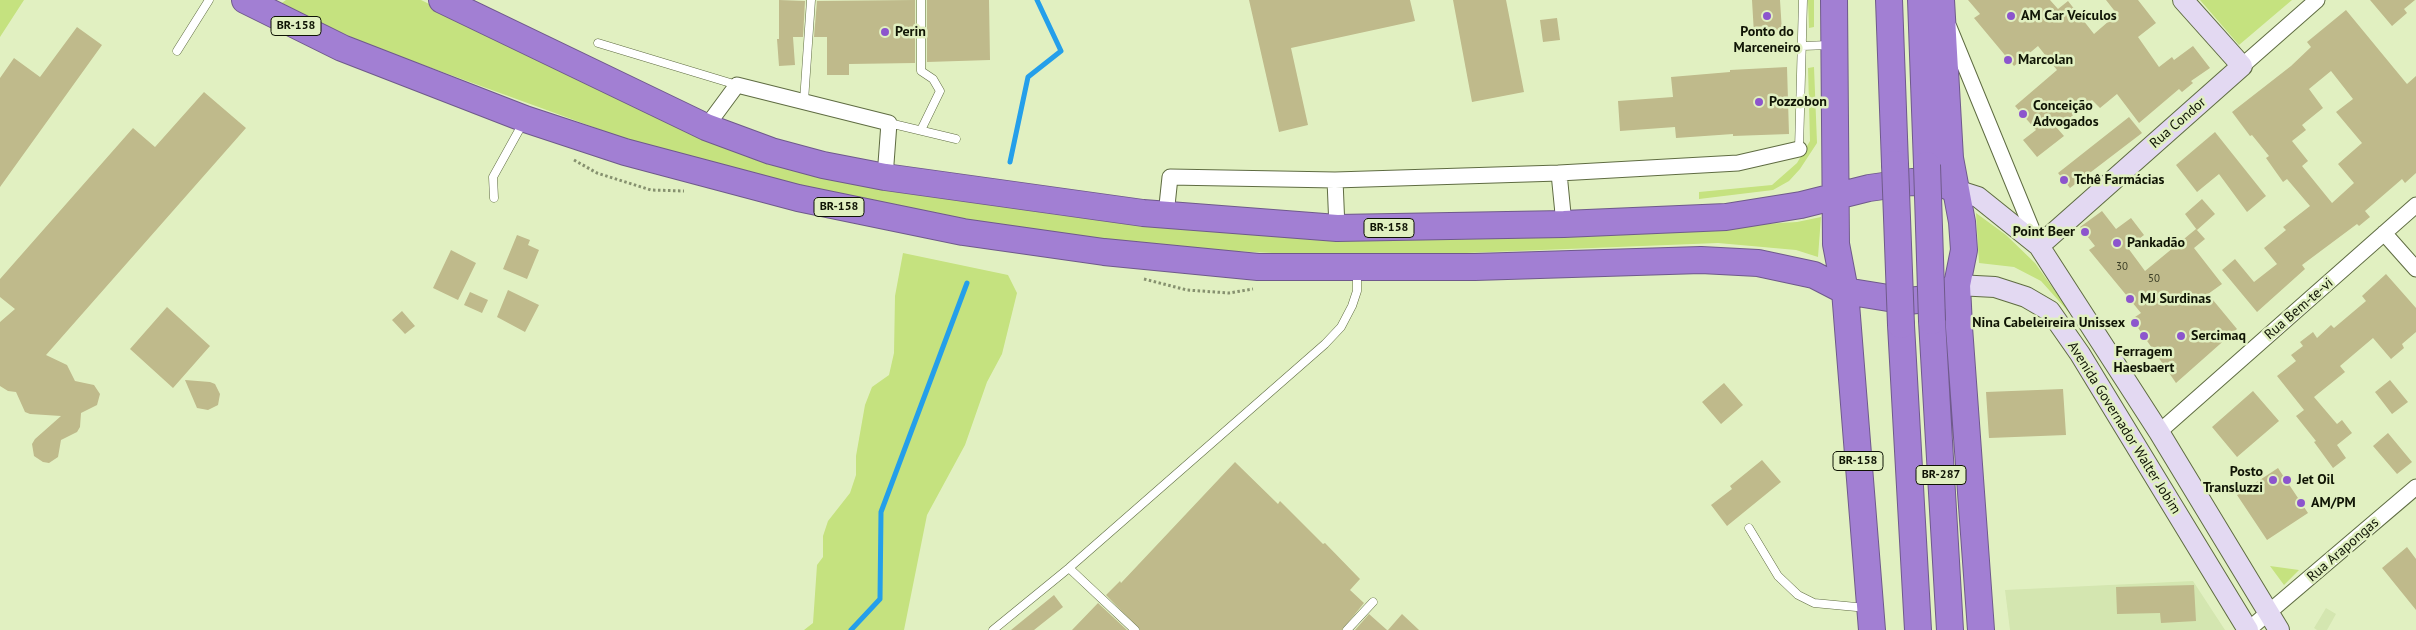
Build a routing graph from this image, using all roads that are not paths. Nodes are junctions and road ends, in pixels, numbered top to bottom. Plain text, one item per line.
1 (209, 0) edge
2 (442, 0) edge
3 (811, 0) edge
4 (922, 0) edge
5 (1803, 0) edge
6 (1834, 0) edge
7 (1889, 0) edge
8 (2183, 0) edge
9 (2317, 0) edge
10 (253, 1) edge
11 (1935, 3) edge
12 (598, 44) dead end
13 (1835, 44) junction
14 (1802, 46) junction
15 (177, 51) dead end
16 (2242, 66) junction
17 (737, 85) junction
18 (804, 102) junction
19 (525, 119) junction
20 (889, 122) junction
21 (706, 127) junction
22 (921, 130) junction
23 (956, 139) dead end
24 (1799, 149) joint
25 (1559, 173) junction
26 (885, 177) junction
27 (1334, 180) junction
28 (1956, 190) junction
29 (494, 198) dead end
30 (1837, 198) junction
31 (2416, 205) edge
32 (1166, 215) junction
33 (1564, 224) junction
34 (1337, 228) junction
35 (2384, 233) junction
36 (2039, 246) junction
37 (1357, 269) junction
38 (2416, 269) edge
39 (1957, 285) junction
40 (1845, 291) junction
41 (2159, 432) junction
42 (2416, 487) edge
43 (1748, 528) dead end
44 (1069, 568) junction
45 (1373, 602) dead end
46 (1870, 619) edge
47 (2274, 622) edge
48 (993, 630) edge
49 (1136, 630) edge
50 (1347, 630) edge
51 (1918, 630) edge
52 (1950, 630) edge
53 (1981, 630) edge
54 (2248, 630) edge

1 - 15 lane
2 - 21 highway, BR-158
3 - 18 lane
4 - 22 lane
5 - 14 lane
6 - 13 highway
7 - 51 highway, BR-287, bridge
8 - 16 main road
9 - 16 street, Rua Condor
10 - 19 highway, BR-158
11 - 28 highway
11 - 36 street, Avenida Governador Walter Jobim
11 - 52 highway, BR-287, bridge
12 - 17 lane
13 - 14 lane
13 - 30 highway
14 - 24 lane
16 - 36 main road, Rua Condor
17 - 18 street
17 - 21 street
18 - 20 street
19 - 29 lane
19 - 37 highway, BR-158
20 - 22 lane
20 - 26 street
21 - 26 highway, BR-158
22 - 23 lane
24 - 25 street
25 - 27 street
25 - 33 street
26 - 32 highway, BR-158
27 - 32 street
27 - 34 street
28 - 30 highway, BR-158
28 - 36 main road, Avenida Governador Walter Jobim
28 - 39 highway
30 - 33 highway, BR-158
30 - 40 highway
31 - 35 street, Rua Bem-te-vi
32 - 34 highway, BR-158
33 - 34 highway, BR-158
35 - 38 street
35 - 41 street, Rua Bem-te-vi
36 - 41 main road, Avenida Governador Walter Jobim
37 - 40 highway, BR-158
37 - 44 lane
39 - 40 highway
39 - 53 highway
39 - 54 main road, Avenida Governador Walter Jobim
40 - 46 highway, BR-158
41 - 47 main road, Avenida Governador Walter Jobim
42 - 47 street, Rua Arapongas
43 - 46 lane
44 - 48 lane
44 - 49 lane
45 - 50 lane
47 - 54 street, Rua Arapongas

